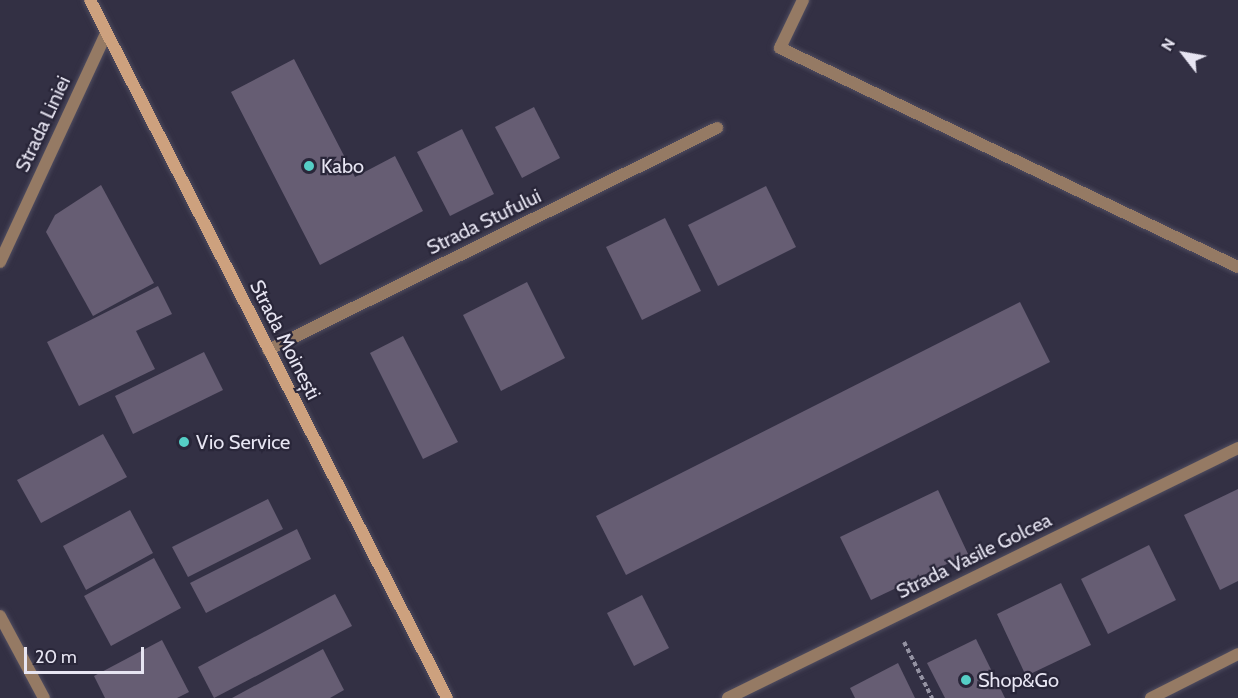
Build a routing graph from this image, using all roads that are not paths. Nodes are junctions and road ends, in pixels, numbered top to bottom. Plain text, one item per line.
1 (90, 0) edge
2 (803, 0) edge
3 (106, 34) junction
4 (717, 128) dead end
5 (0, 262) edge
6 (1238, 267) edge
7 (268, 350) junction
8 (1238, 448) edge
9 (0, 616) edge
10 (1238, 654) edge
11 (44, 698) edge
12 (447, 698) edge
13 (728, 698) edge
14 (1151, 698) edge

1 - 3 main road, Strada Moinești
2 - 6 street
3 - 5 street, Strada Liniei
3 - 7 main road, Strada Moinești
4 - 7 street, Strada Stufului
7 - 12 main road, Strada Moinești
8 - 13 street, Strada Vasile Golcea
9 - 11 street
10 - 14 street

